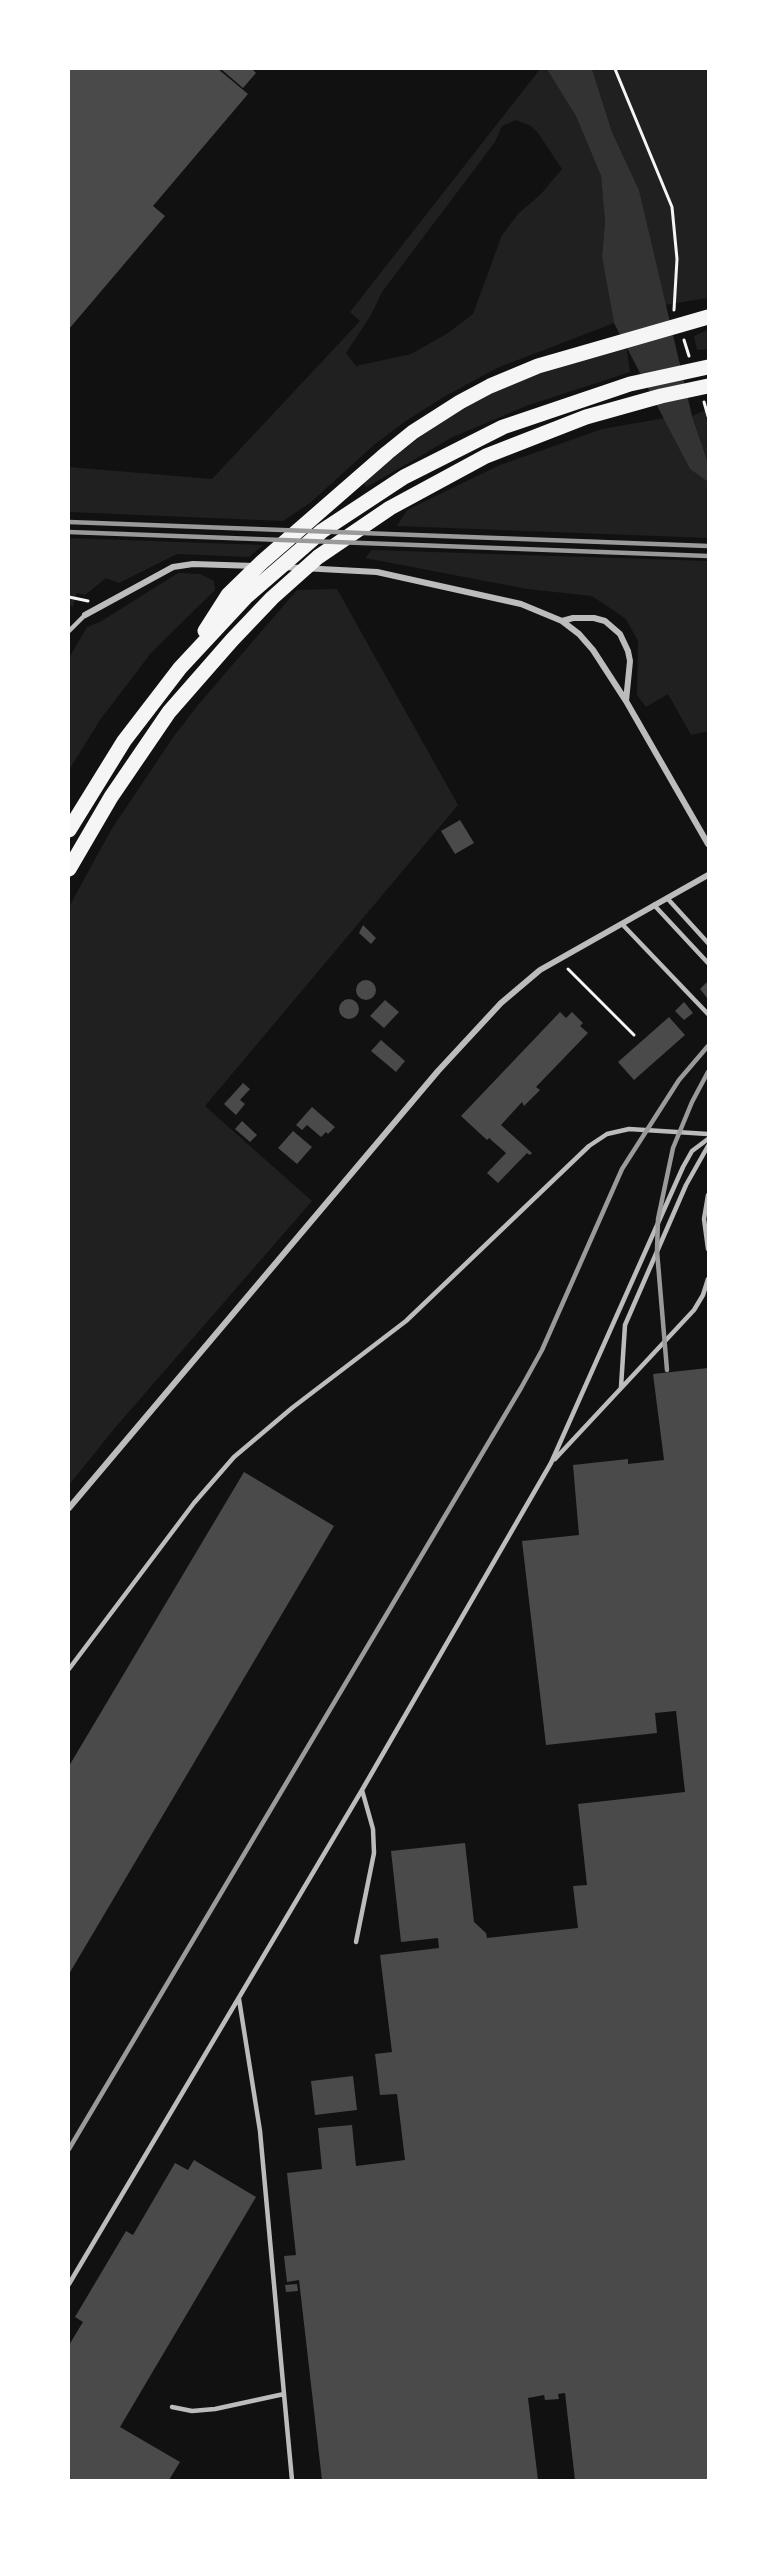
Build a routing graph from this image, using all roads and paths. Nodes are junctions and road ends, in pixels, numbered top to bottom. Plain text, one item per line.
1 (615, 69) edge
2 (676, 318) dead end
3 (704, 318) edge
4 (684, 340) dead end
5 (691, 362) dead end
6 (708, 367) edge
7 (704, 390) edge
8 (708, 416) edge
9 (85, 615) joint
10 (562, 621) junction
11 (69, 631) edge
12 (192, 655) junction
13 (626, 701) junction
14 (69, 830) edge
15 (708, 844) edge
16 (69, 869) edge
17 (708, 875) edge
18 (667, 898) junction
19 (654, 905) junction
20 (622, 924) junction
21 (708, 943) edge
22 (558, 959) junction
23 (708, 963) edge
24 (708, 1014) edge
25 (634, 1035) dead end
26 (708, 1136) edge
27 (708, 1146) edge
28 (708, 1195) edge
29 (708, 1249) edge
30 (708, 1279) edge
31 (621, 1387) junction
32 (551, 1463) junction
33 (69, 1508) edge
34 (69, 1669) edge
35 (362, 1790) junction
36 (356, 1942) dead end
37 (239, 1999) junction
38 (69, 2284) edge
39 (284, 2394) junction
40 (172, 2407) dead end
41 (292, 2480) edge

1 - 2 path
3 - 12 main road
4 - 5 path
6 - 12 main road
7 - 8 path
7 - 16 main road
9 - 10 street
9 - 11 lane
10 - 13 street
10 - 13 street
12 - 14 main road
13 - 15 street
17 - 18 street
18 - 19 street
18 - 21 lane
19 - 20 street
19 - 23 lane
20 - 22 street
20 - 24 lane
22 - 25 path
22 - 33 street
26 - 32 lane
26 - 34 lane
27 - 31 lane
28 - 29 lane
30 - 31 lane
31 - 32 lane
32 - 35 lane
35 - 36 lane
35 - 37 lane
37 - 38 lane
37 - 39 lane
39 - 40 lane
39 - 41 lane

